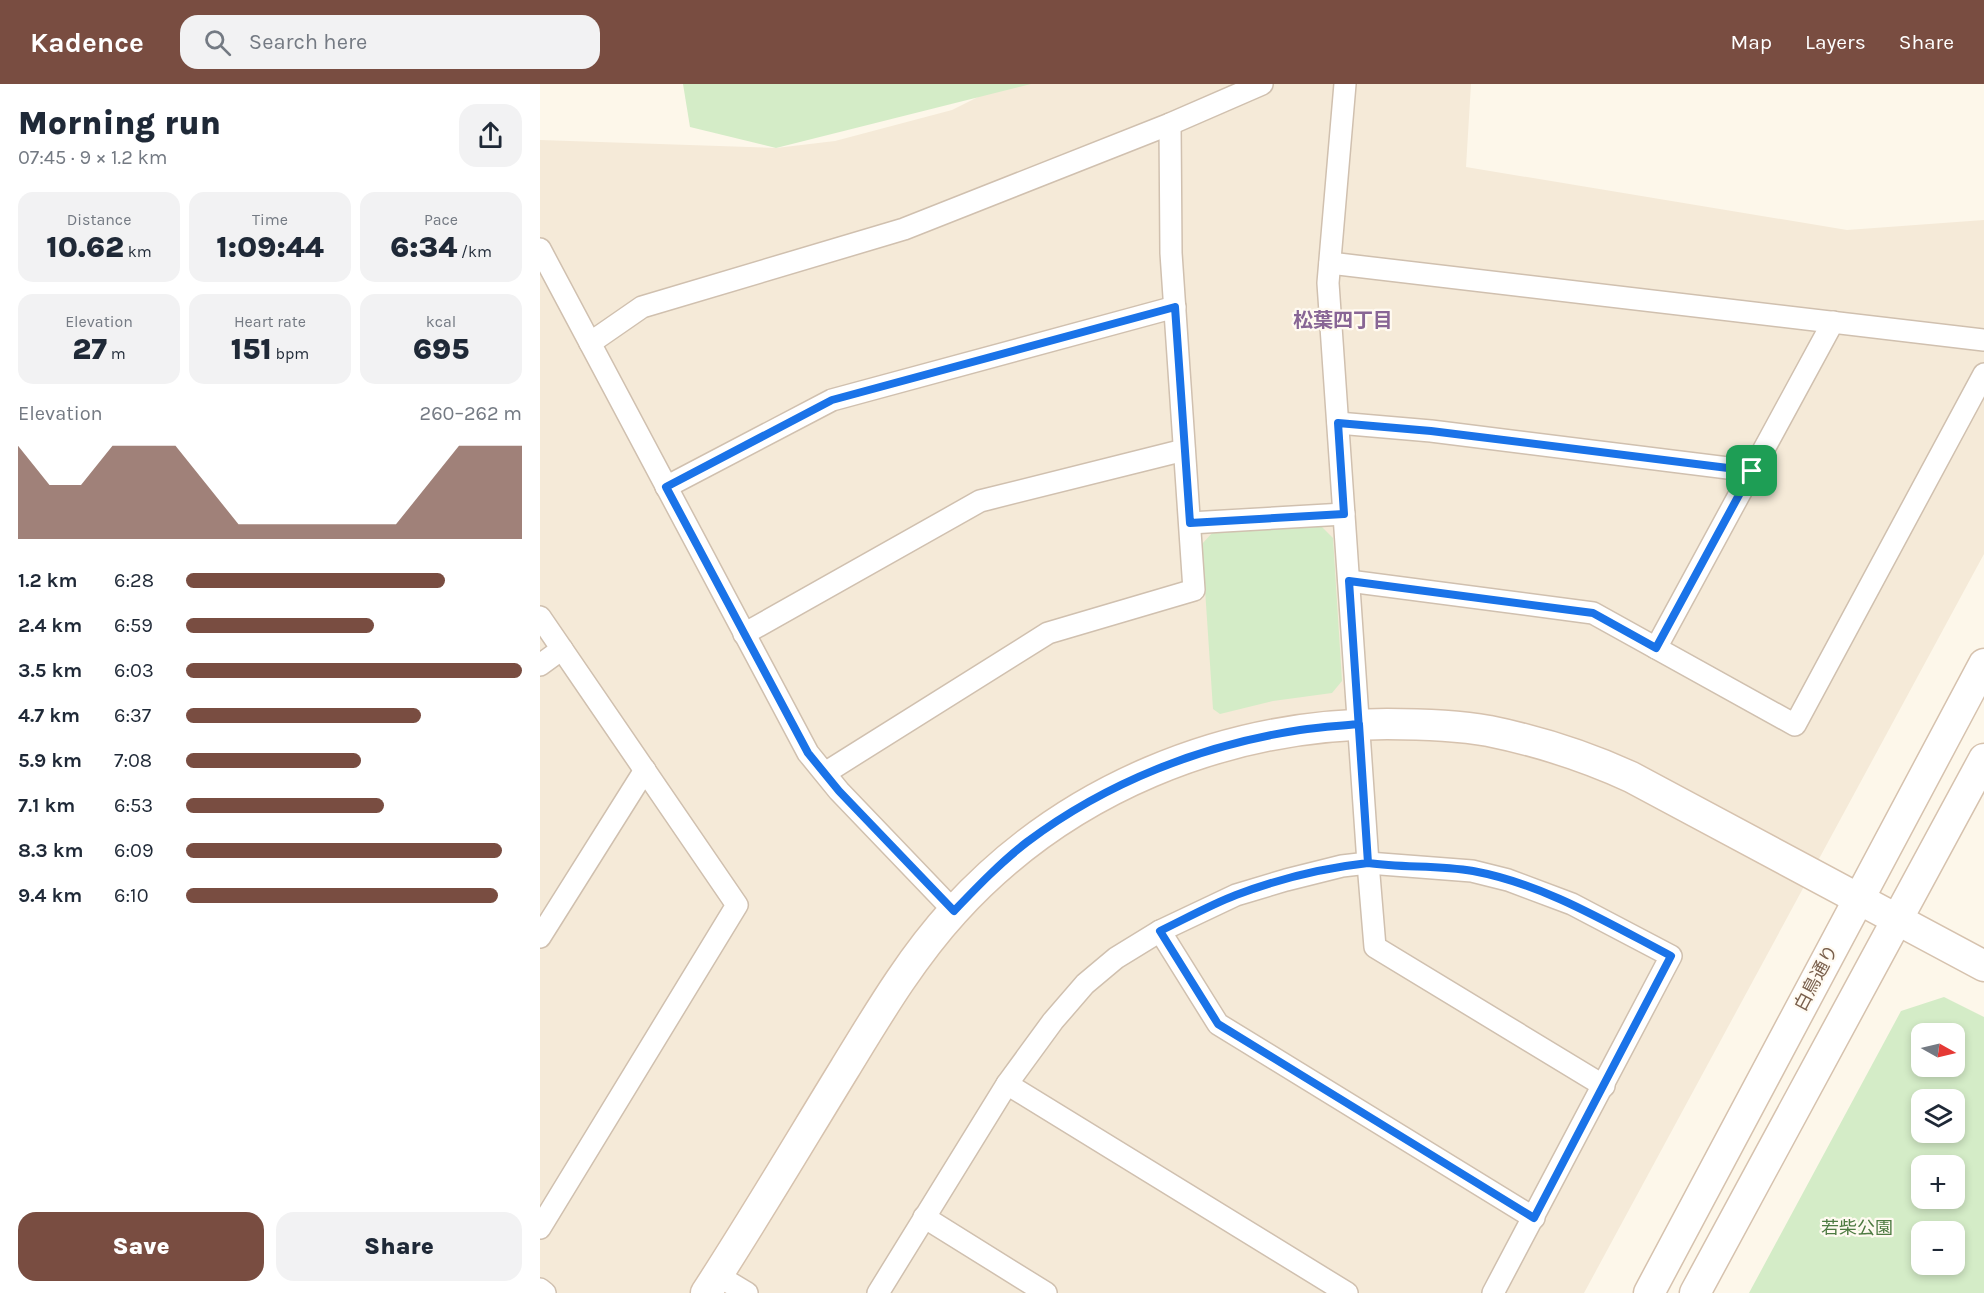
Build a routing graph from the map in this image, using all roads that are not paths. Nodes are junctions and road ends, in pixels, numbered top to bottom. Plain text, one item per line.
1 (1262, 84) edge
2 (1345, 84) edge
3 (1170, 124) junction
4 (540, 249) edge
5 (1330, 263) junction
6 (1175, 307) junction
7 (1833, 322) junction
8 (1984, 340) edge
9 (590, 343) junction
10 (1984, 374) edge
11 (1338, 423) junction
12 (1184, 450) junction
13 (1752, 471) junction
14 (666, 487) junction
15 (1344, 514) junction
16 (1190, 523) junction
17 (1349, 581) junction
18 (540, 617) edge
19 (744, 634) junction
20 (1656, 648) junction
21 (562, 649) junction
22 (1984, 664) edge
23 (540, 665) edge
24 (1359, 724) junction
25 (1984, 759) edge
26 (645, 770) junction
27 (825, 773) junction
28 (1368, 863) junction
29 (1858, 898) junction
30 (954, 911) junction
31 (1898, 920) junction
32 (1160, 931) junction
33 (540, 937) edge
34 (1984, 966) edge
35 (1007, 1084) junction
36 (1604, 1086) junction
37 (924, 1217) junction
38 (1534, 1218) junction
39 (540, 1227) edge
40 (712, 1284) edge
41 (540, 1289) edge
42 (545, 1293) edge
43 (747, 1293) edge
44 (878, 1293) edge
45 (1046, 1293) edge
46 (1347, 1293) edge
47 (1493, 1293) edge
48 (1649, 1293) edge
49 (1695, 1293) edge

1 - 3 street
2 - 5 street
3 - 6 street
3 - 9 street
4 - 9 street
5 - 7 street
5 - 11 street
6 - 12 street
6 - 14 street
7 - 8 street
7 - 13 street
9 - 14 street
10 - 20 street
11 - 13 street
11 - 15 street
12 - 16 street
12 - 19 street
13 - 20 street
14 - 19 street
15 - 16 street
15 - 17 street
16 - 27 street
17 - 20 street
17 - 24 street
18 - 21 street
19 - 27 street
21 - 23 street
21 - 26 street
22 - 29 street, 白鳥通り
24 - 28 street
24 - 29 street
24 - 30 street
25 - 31 street
26 - 33 street
26 - 39 street
27 - 30 street
28 - 32 street
28 - 36 street
28 - 36 street
29 - 31 street
29 - 48 street, 白鳥通り
30 - 40 street
31 - 34 street
31 - 49 street
32 - 35 street
32 - 38 street
35 - 37 street
35 - 46 street
36 - 38 street
37 - 44 street
37 - 45 street
38 - 47 street
40 - 43 street
41 - 42 street

